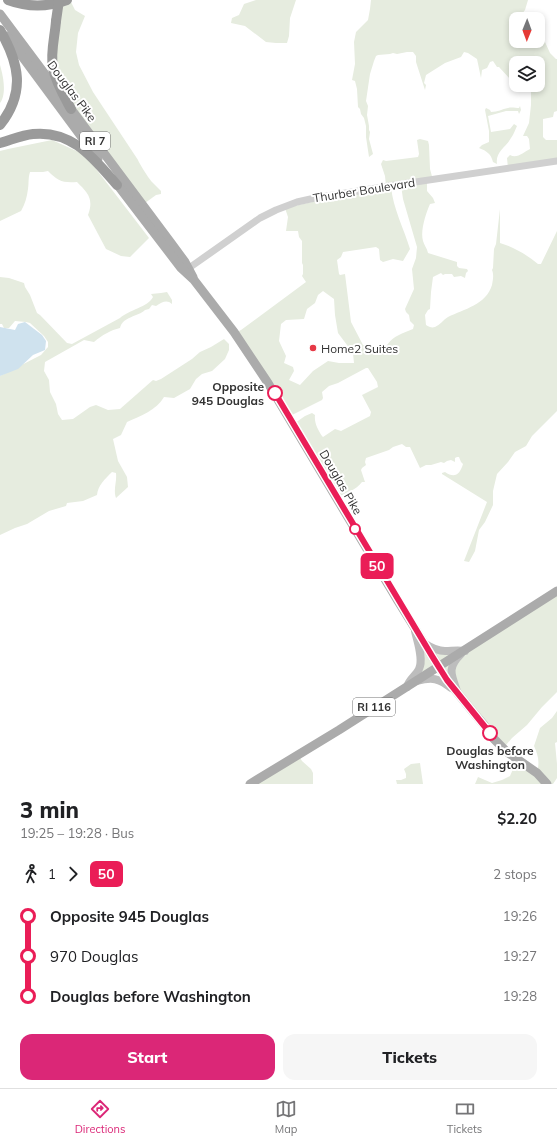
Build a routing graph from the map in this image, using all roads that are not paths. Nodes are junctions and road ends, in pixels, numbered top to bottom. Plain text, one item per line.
1 (8, 0) edge
2 (60, 0) edge
3 (67, 0) edge
4 (0, 14) edge
5 (0, 29) edge
6 (71, 109) junction
7 (0, 125) edge
8 (0, 143) edge
9 (557, 161) edge
10 (117, 185) junction
11 (189, 268) junction
12 (194, 280) junction
13 (557, 591) edge
14 (413, 627) junction
15 (423, 642) junction
16 (465, 651) junction
17 (439, 667) junction
18 (407, 687) junction
19 (459, 695) junction
20 (250, 784) edge
21 (547, 784) edge

1 - 3 highway
2 - 6 highway, bridge
4 - 6 main road, Douglas Pike / RI 7
5 - 7 highway
5 - 10 main road, Douglas Pike / RI 7
6 - 11 main road, Douglas Pike / RI 7
8 - 10 highway
9 - 11 street, Thurber Boulevard
10 - 12 main road, Douglas Pike / RI 7
11 - 12 main road, Douglas Pike / RI 7
12 - 14 main road, Douglas Pike / RI 7
13 - 16 main road, RI 116
14 - 15 main road, Douglas Pike / RI 7
14 - 18 main road
15 - 16 main road
15 - 17 main road, Douglas Pike / RI 7
16 - 17 main road, RI 116
16 - 19 main road
17 - 18 main road, RI 116
17 - 19 main road, Douglas Pike / RI 7
18 - 19 main road
18 - 20 main road, RI 116
19 - 21 main road, Douglas Pike / RI 7

